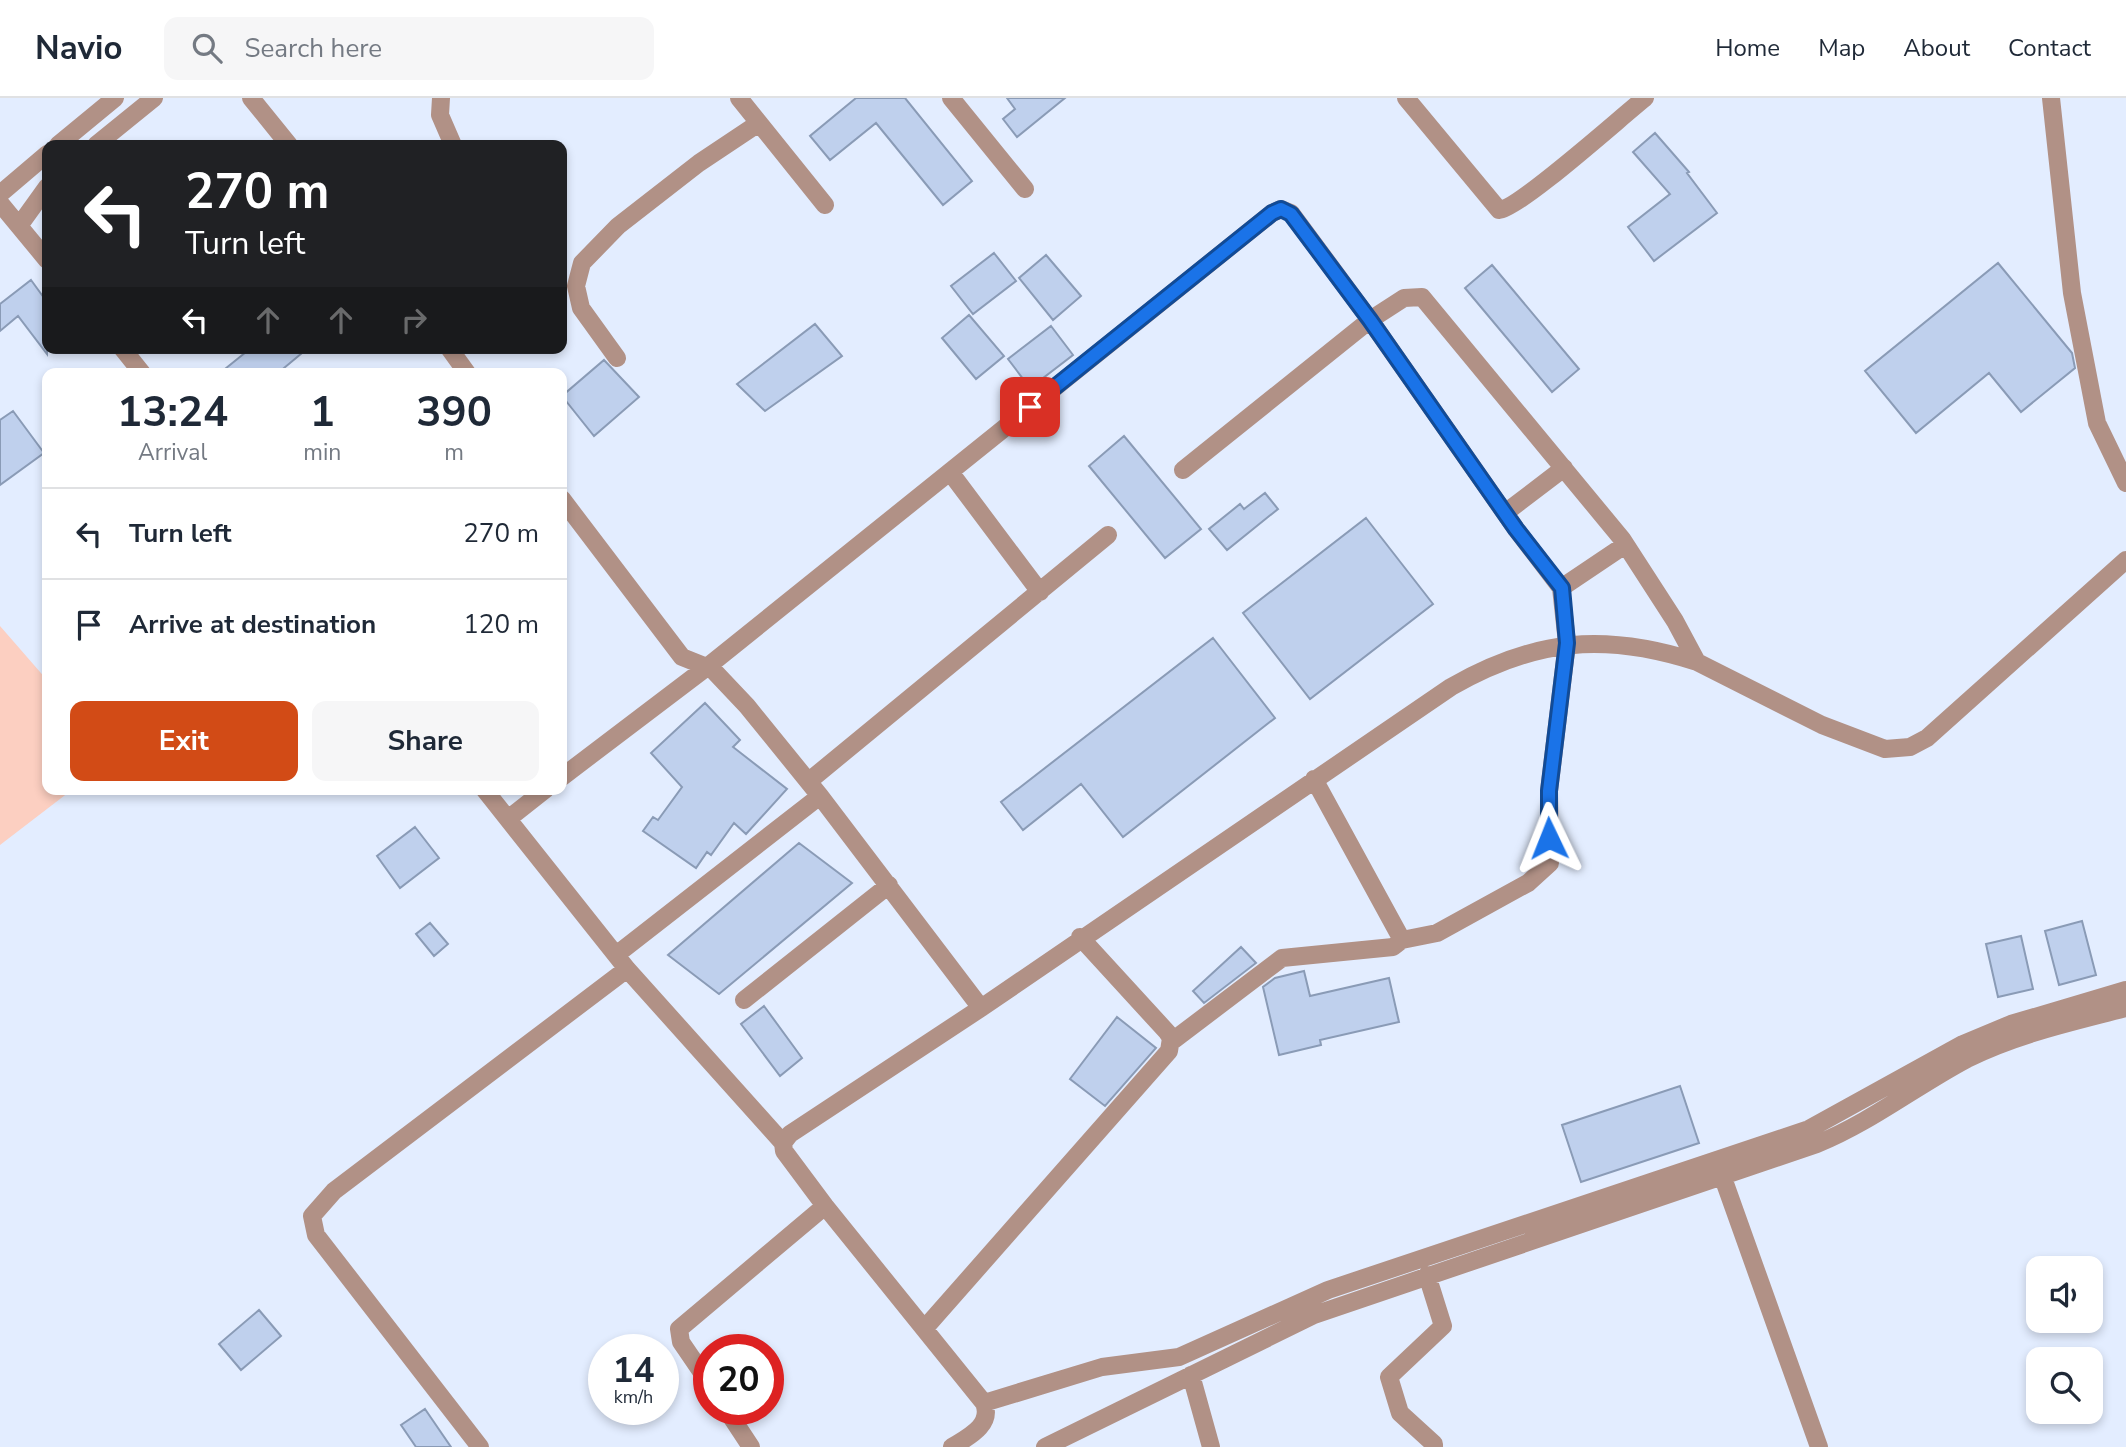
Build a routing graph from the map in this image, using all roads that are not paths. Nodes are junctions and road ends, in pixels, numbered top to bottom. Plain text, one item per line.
1 (115, 98) edge
2 (154, 98) edge
3 (251, 98) edge
4 (441, 98) edge
5 (739, 98) edge
6 (951, 98) edge
7 (1406, 98) edge
8 (1645, 98) edge
9 (2050, 98) edge
10 (759, 123) junction
11 (64, 140) edge
12 (102, 140) edge
13 (285, 140) edge
14 (451, 140) edge
15 (42, 158) edge
16 (1024, 189) dead end
17 (0, 194) edge
18 (42, 194) edge
19 (0, 203) edge
20 (825, 205) dead end
21 (19, 226) junction
22 (42, 254) edge
23 (1370, 320) junction
24 (126, 354) edge
25 (617, 358) dead end
26 (138, 368) edge
27 (1564, 468) junction
28 (1183, 470) dead end
29 (950, 472) junction
30 (2126, 483) edge
31 (567, 506) edge
32 (1504, 513) junction
33 (1108, 535) dead end
34 (1625, 545) junction
35 (2126, 560) edge
36 (1562, 588) junction
37 (1040, 592) junction
38 (1567, 643) junction
39 (1697, 662) junction
40 (707, 667) junction
41 (567, 773) edge
42 (1314, 779) junction
43 (815, 788) junction
44 (489, 795) edge
45 (538, 795) edge
46 (508, 818) junction
47 (888, 885) junction
48 (1080, 937) junction
49 (1402, 940) junction
50 (616, 955) junction
51 (627, 969) junction
52 (2126, 990) edge
53 (744, 1000) dead end
54 (981, 1008) junction
55 (2126, 1008) edge
56 (1171, 1042) junction
57 (783, 1143) junction
58 (1722, 1175) junction
59 (825, 1206) junction
60 (1427, 1275) junction
61 (925, 1328) junction
62 (693, 1360) edge
63 (1191, 1375) junction
64 (984, 1403) junction
65 (737, 1425) edge
66 (480, 1447) edge
67 (751, 1447) edge
68 (952, 1447) edge
69 (1045, 1447) edge
70 (1211, 1447) edge
71 (1434, 1447) edge
72 (1819, 1447) edge

1 - 11 street
2 - 12 street
3 - 13 street
4 - 14 street
5 - 10 street
6 - 16 street
7 - 8 street
9 - 30 street
10 - 20 street
10 - 25 street
15 - 17 street
18 - 21 street
19 - 21 street
21 - 22 street
23 - 27 street
23 - 28 street
23 - 29 street
23 - 32 street
24 - 26 street
27 - 32 street
27 - 34 street
29 - 37 street
29 - 40 street
31 - 40 street
32 - 36 street
33 - 37 street
34 - 36 street
34 - 39 street
35 - 39 street
36 - 38 street
37 - 43 street
38 - 39 street
38 - 42 street
38 - 49 street
40 - 41 street
40 - 43 street
42 - 48 street
42 - 49 street
43 - 47 street
43 - 50 street
44 - 46 street
45 - 46 street
46 - 50 street
47 - 53 street
47 - 54 street
48 - 54 street
48 - 56 street
49 - 56 street
50 - 51 street
51 - 57 street
51 - 66 street
52 - 64 street
54 - 57 street
55 - 58 street
56 - 61 street
57 - 59 street
58 - 60 street
58 - 72 street
59 - 61 street
59 - 62 street
60 - 63 street
60 - 71 street
61 - 64 street
63 - 69 street
63 - 70 street
64 - 68 street
65 - 67 street

